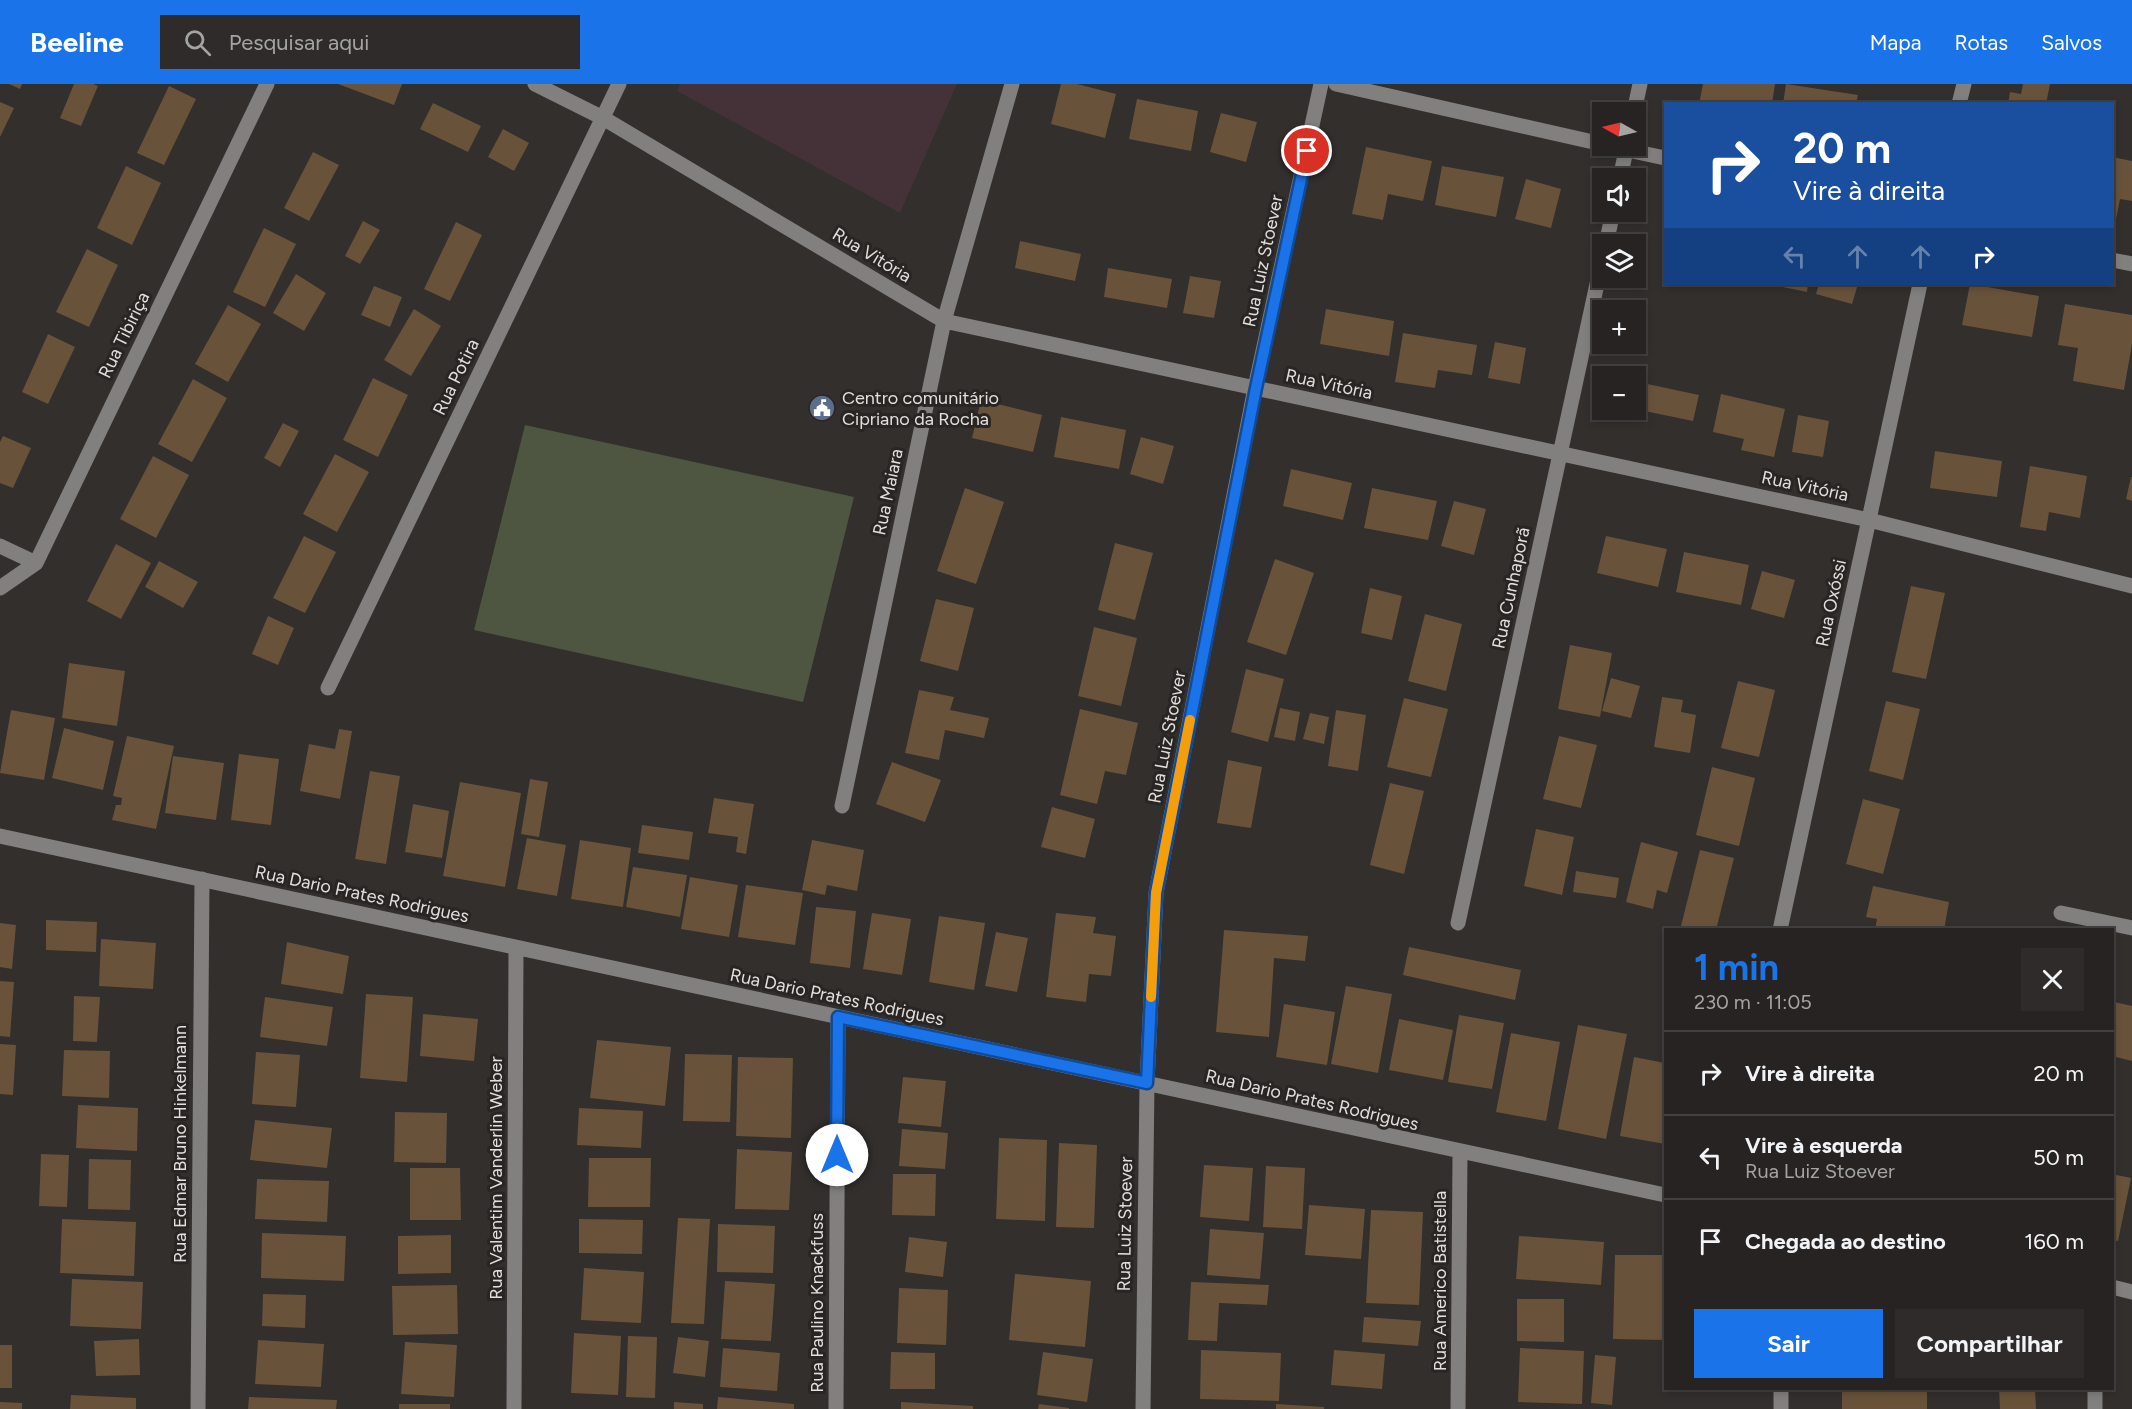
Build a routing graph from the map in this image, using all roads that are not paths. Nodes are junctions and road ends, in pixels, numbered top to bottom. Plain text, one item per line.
1 (267, 84) edge
2 (534, 84) edge
3 (619, 84) edge
4 (1012, 84) edge
5 (1321, 84) edge
6 (1336, 84) edge
7 (1640, 84) edge
8 (1964, 84) edge
9 (1636, 102) edge
10 (1960, 102) edge
11 (603, 118) junction
12 (1592, 142) edge
13 (1646, 152) edge
14 (1664, 158) edge
15 (2114, 260) edge
16 (2132, 264) edge
17 (1920, 285) edge
18 (1596, 288) edge
19 (944, 321) junction
20 (1256, 388) junction
21 (1560, 453) junction
22 (1869, 519) junction
23 (0, 546) edge
24 (36, 563) junction
25 (2132, 586) edge
26 (0, 588) edge
27 (328, 688) dead end
28 (842, 806) dead end
29 (0, 836) edge
30 (202, 879) junction
31 (2061, 913) dead end
32 (1458, 923) dead end
33 (1780, 928) edge
34 (2132, 928) edge
35 (516, 948) junction
36 (838, 1017) junction
37 (1147, 1083) junction
38 (1460, 1153) junction
39 (1664, 1195) edge
40 (2114, 1288) edge
41 (2132, 1292) edge
42 (1781, 1390) edge
43 (2095, 1390) edge
44 (198, 1409) edge
45 (514, 1409) edge
46 (836, 1409) edge
47 (1143, 1409) edge
48 (1458, 1409) edge
49 (1781, 1409) edge
50 (2095, 1409) edge

1 - 24 street, Rua Tibiriça
2 - 11 street, Rua Vitória
3 - 11 street, Rua Potira
4 - 19 street, Rua Maiara
5 - 20 street, Rua Luiz Stoever
6 - 12 street
7 - 9 street
8 - 10 street
11 - 19 street, Rua Vitória
11 - 27 street, Rua Potira
13 - 14 street
15 - 16 street
17 - 22 street, Rua Oxóssi
18 - 21 street, Rua Cunhaporã
19 - 20 street, Rua Vitória
19 - 28 street, Rua Maiara
20 - 21 street, Rua Vitória
20 - 37 street, Rua Luiz Stoever
21 - 22 street, Rua Vitória
21 - 32 street, Rua Cunhaporã
22 - 25 street, Rua Vitória
22 - 33 street, Rua Oxóssi
23 - 24 street
24 - 26 street, Rua Tibiriça
29 - 30 street, Rua Dario Prates Rodrigues
30 - 35 street, Rua Dario Prates Rodrigues
30 - 44 street, Rua Edmar Bruno Hinkelmann
31 - 34 street
35 - 36 street, Rua Dario Prates Rodrigues
35 - 45 street, Rua Valentim Vanderlin Weber
36 - 37 street, Rua Dario Prates Rodrigues
36 - 46 street, Rua Paulino Knackfuss
37 - 38 street, Rua Dario Prates Rodrigues
37 - 47 street, Rua Luiz Stoever
38 - 39 street, Rua Dario Prates Rodrigues
38 - 48 street, Rua Americo Batistella
40 - 41 street
42 - 49 street
43 - 50 street

